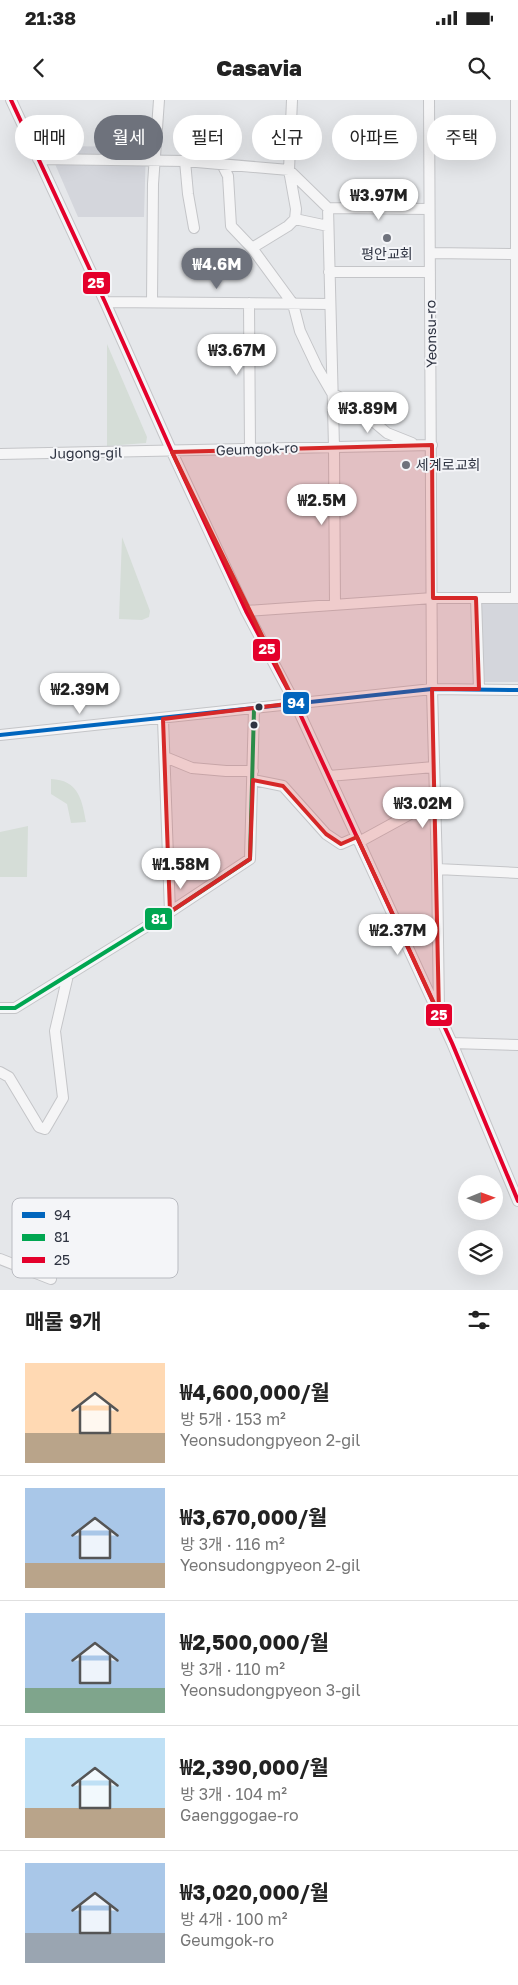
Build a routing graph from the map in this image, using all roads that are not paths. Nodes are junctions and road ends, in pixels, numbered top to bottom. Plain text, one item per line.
1 (12, 100) edge
2 (159, 100) edge
3 (292, 100) edge
4 (429, 100) edge
5 (516, 100) edge
6 (19, 115) edge
7 (158, 115) edge
8 (38, 160) edge
9 (154, 160) joint
10 (185, 162) junction
11 (222, 164) junction
12 (289, 170) junction
13 (328, 208) junction
14 (429, 209) junction
15 (295, 219) junction
16 (328, 226) junction
17 (194, 228) dead end
18 (252, 248) junction
19 (430, 253) junction
20 (518, 254) edge
21 (329, 272) junction
22 (430, 272) junction
23 (105, 302) junction
24 (152, 302) junction
25 (249, 303) junction
26 (293, 304) junction
27 (330, 304) junction
28 (332, 392) junction
29 (419, 445) junction
30 (432, 445) junction
31 (334, 447) junction
32 (250, 449) junction
33 (172, 452) junction
34 (0, 454) edge
35 (433, 598) junction
36 (476, 598) junction
37 (517, 598) edge
38 (335, 605) junction
39 (246, 611) junction
40 (432, 689) junction
41 (479, 689) junction
42 (518, 690) edge
43 (295, 703) junction
44 (254, 709) junction
45 (163, 719) junction
46 (0, 735) edge
47 (165, 757) junction
48 (434, 767) junction
49 (253, 776) junction
50 (329, 776) junction
51 (434, 801) junction
52 (358, 840) junction
53 (437, 869) junction
54 (518, 872) edge
55 (170, 912) junction
56 (68, 975) junction
57 (0, 1008) edge
58 (439, 1014) junction
59 (452, 1043) junction
60 (518, 1045) edge
61 (0, 1072) edge
62 (518, 1201) edge
63 (0, 1259) edge
64 (12, 1264) edge

1 - 6 street
2 - 7 street
3 - 12 street
4 - 14 street, Yeonsu-ro
5 - 20 street
8 - 23 street
9 - 10 street
9 - 24 street
10 - 11 street
10 - 17 street
11 - 12 street
11 - 18 street
12 - 13 street
12 - 15 street
13 - 14 street
13 - 16 street
14 - 19 street, Yeonsu-ro
15 - 16 street
15 - 18 street
16 - 21 street
18 - 26 street
19 - 20 street
19 - 22 street, Yeonsu-ro
20 - 37 street
21 - 22 street
21 - 27 street
22 - 30 street, Yeonsu-ro
23 - 24 street
23 - 33 street
24 - 25 street
25 - 26 street
25 - 32 street
26 - 27 street
26 - 28 street
27 - 28 street
28 - 29 street
28 - 31 street
29 - 30 street, Geumgok-ro
29 - 31 street, Geumgok-ro
30 - 35 street, Yeonsu-ro
31 - 32 street, Geumgok-ro
31 - 38 street
32 - 33 street, Geumgok-ro
33 - 34 street, Jugong-gil
33 - 39 street
35 - 36 street
35 - 38 street
35 - 40 street, Yeonsu-ro
36 - 37 street
36 - 41 street
38 - 39 street
39 - 43 street
40 - 41 street
40 - 43 street
40 - 48 street, Yeonsu-ro
41 - 42 street
43 - 44 street
43 - 50 street
44 - 45 street
44 - 49 street
45 - 46 street
45 - 47 street
47 - 49 street
47 - 55 street
48 - 50 street
48 - 51 street, Yeonsu-ro
49 - 52 street
49 - 55 street
50 - 52 street
51 - 52 street
51 - 53 street, Yeonsu-ro
52 - 58 street
53 - 54 street
53 - 58 street, Yeonsu-ro
55 - 56 street
56 - 57 street
56 - 61 street
58 - 59 street
59 - 60 street
59 - 62 street
63 - 64 street

